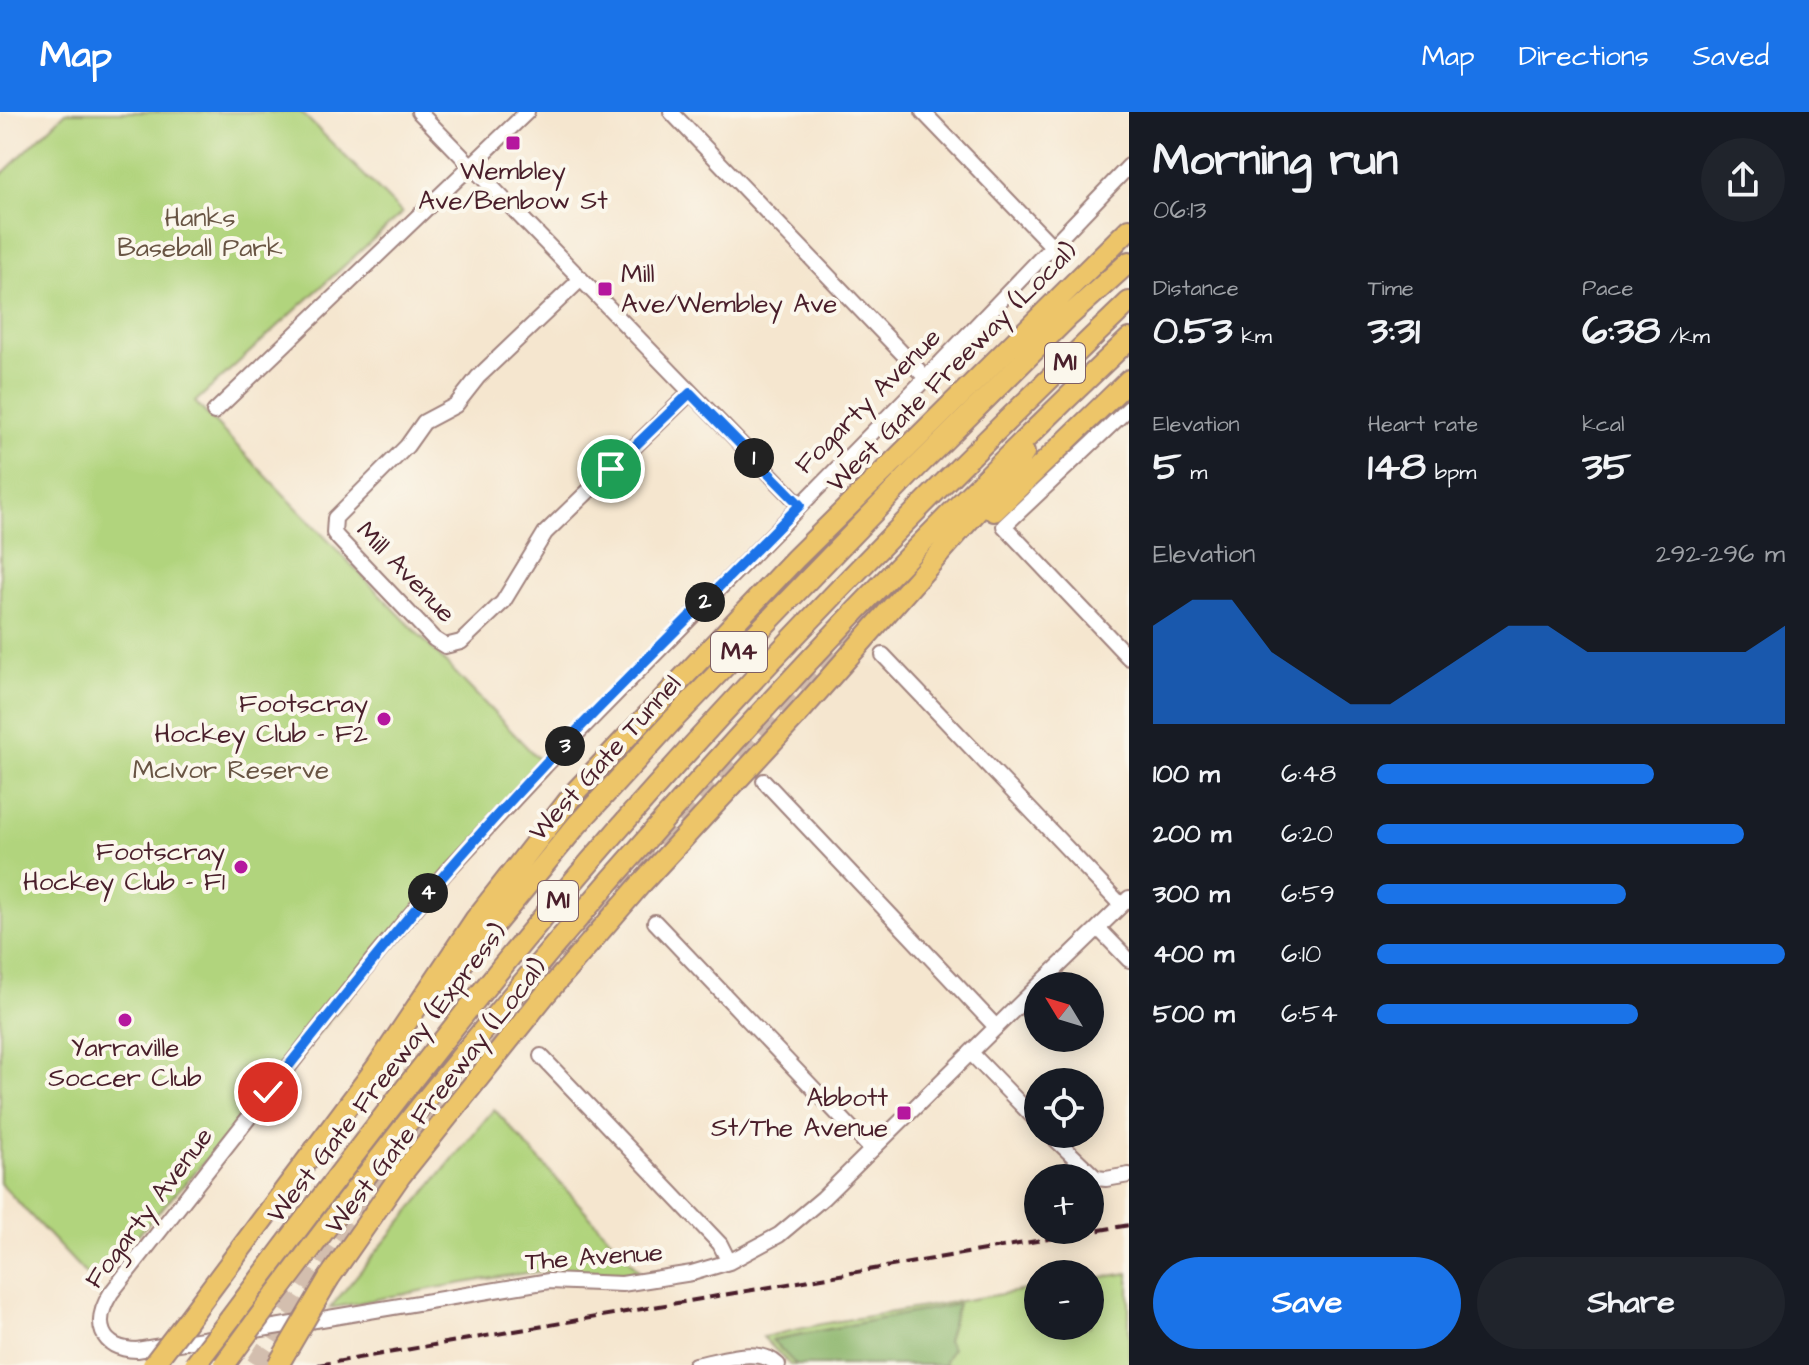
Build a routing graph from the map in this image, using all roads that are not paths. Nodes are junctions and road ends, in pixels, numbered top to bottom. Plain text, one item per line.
1 (419, 112) edge
2 (527, 112) edge
3 (671, 112) edge
4 (923, 112) edge
5 (471, 166) junction
6 (1129, 166) edge
7 (1129, 229) edge
8 (1052, 246) junction
9 (1129, 262) edge
10 (580, 280) junction
11 (1129, 302) edge
12 (1129, 339) edge
13 (926, 378) junction
14 (1129, 380) edge
15 (690, 393) junction
16 (1063, 402) junction
17 (1129, 408) edge
18 (214, 412) dead end
19 (800, 505) junction
20 (883, 655) dead end
21 (1129, 658) edge
22 (797, 715) junction
23 (764, 781) dead end
24 (1125, 902) edge
25 (655, 922) dead end
26 (1098, 928) junction
27 (1129, 960) edge
28 (1052, 972) edge
29 (1024, 1000) edge
30 (996, 1027) junction
31 (971, 1053) junction
32 (541, 1056) dead end
33 (376, 1068) junction
34 (1024, 1108) edge
35 (1064, 1148) edge
36 (872, 1150) junction
37 (1129, 1175) edge
38 (729, 1262) junction
39 (103, 1334) joint
40 (712, 1364) edge
41 (153, 1365) edge
42 (195, 1365) edge
43 (224, 1365) edge
44 (278, 1365) edge
45 (695, 1365) edge
46 (778, 1365) edge

1 - 5 street
2 - 5 street
3 - 13 street
4 - 8 street
5 - 10 street
5 - 18 street
6 - 8 street, Fogarty Avenue
7 - 33 highway, West Gate Freeway (Local) / M1
8 - 13 street, Fogarty Avenue
9 - 33 highway, West Gate Tunnel / M4
10 - 15 street
10 - 15 street, Mill Avenue
11 - 42 highway, West Gate Freeway (Express) / M1, bridge
12 - 16 highway, M1
13 - 19 street, Fogarty Avenue
14 - 22 highway, M1
15 - 19 street
16 - 22 highway, West Gate Freeway (Local) / M1
16 - 43 highway, West Gate Freeway (Express) / M1, bridge
17 - 21 street
19 - 39 street, Fogarty Avenue
20 - 24 street
22 - 44 highway, West Gate Freeway (Local) / M1, bridge
23 - 30 street
24 - 26 street, The Avenue
25 - 36 street
26 - 27 street
26 - 28 street, The Avenue
29 - 30 street, The Avenue
30 - 31 street, The Avenue
31 - 34 street
31 - 36 street, The Avenue
32 - 38 street
33 - 41 highway, West Gate Freeway (Local) / M1, bridge
35 - 37 street
36 - 38 street, The Avenue
38 - 39 street, The Avenue
40 - 45 street
40 - 46 street

